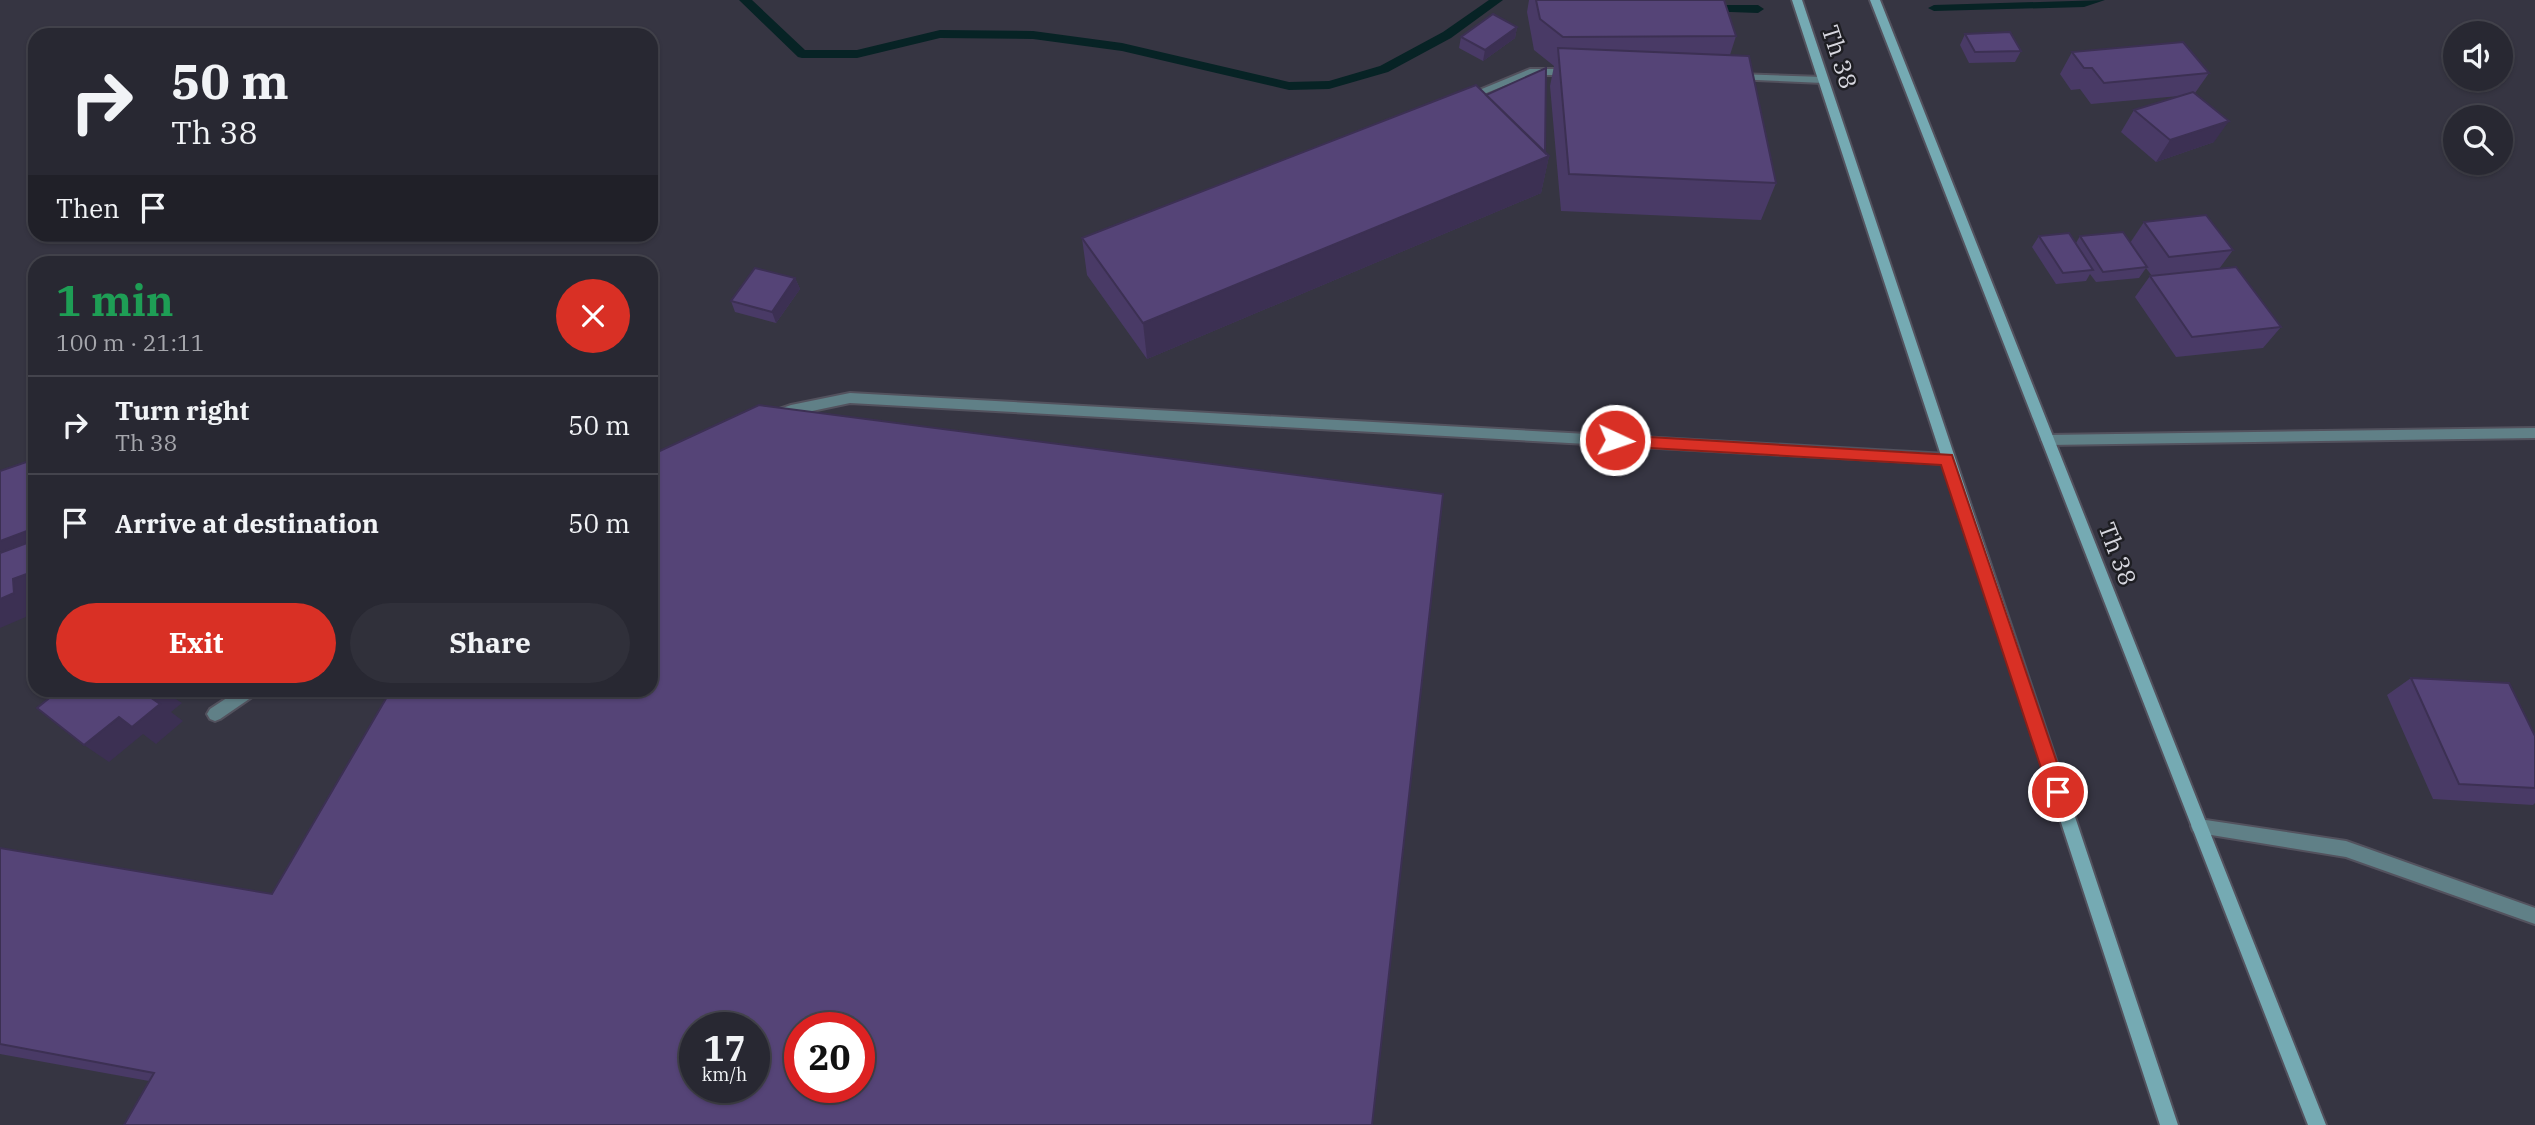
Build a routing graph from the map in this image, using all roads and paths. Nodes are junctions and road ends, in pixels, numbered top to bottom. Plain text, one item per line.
1 (1797, 0) edge
2 (1875, 0) edge
3 (1587, 72) edge
4 (1726, 77) edge
5 (1823, 80) junction
6 (1455, 102) edge
7 (768, 419) edge
8 (2535, 433) edge
9 (2048, 440) junction
10 (1947, 459) junction
11 (239, 697) edge
12 (215, 713) dead end
13 (2199, 826) junction
14 (2535, 916) edge
15 (2169, 1125) edge
16 (2317, 1125) edge

1 - 5 street, Th 38
2 - 9 street, Th 38
3 - 6 street
4 - 5 street
5 - 10 street, Th 38
7 - 10 street
8 - 9 street
9 - 13 street, Th 38
10 - 15 street, Th 38
11 - 12 street
13 - 14 street
13 - 16 street, Th 38

